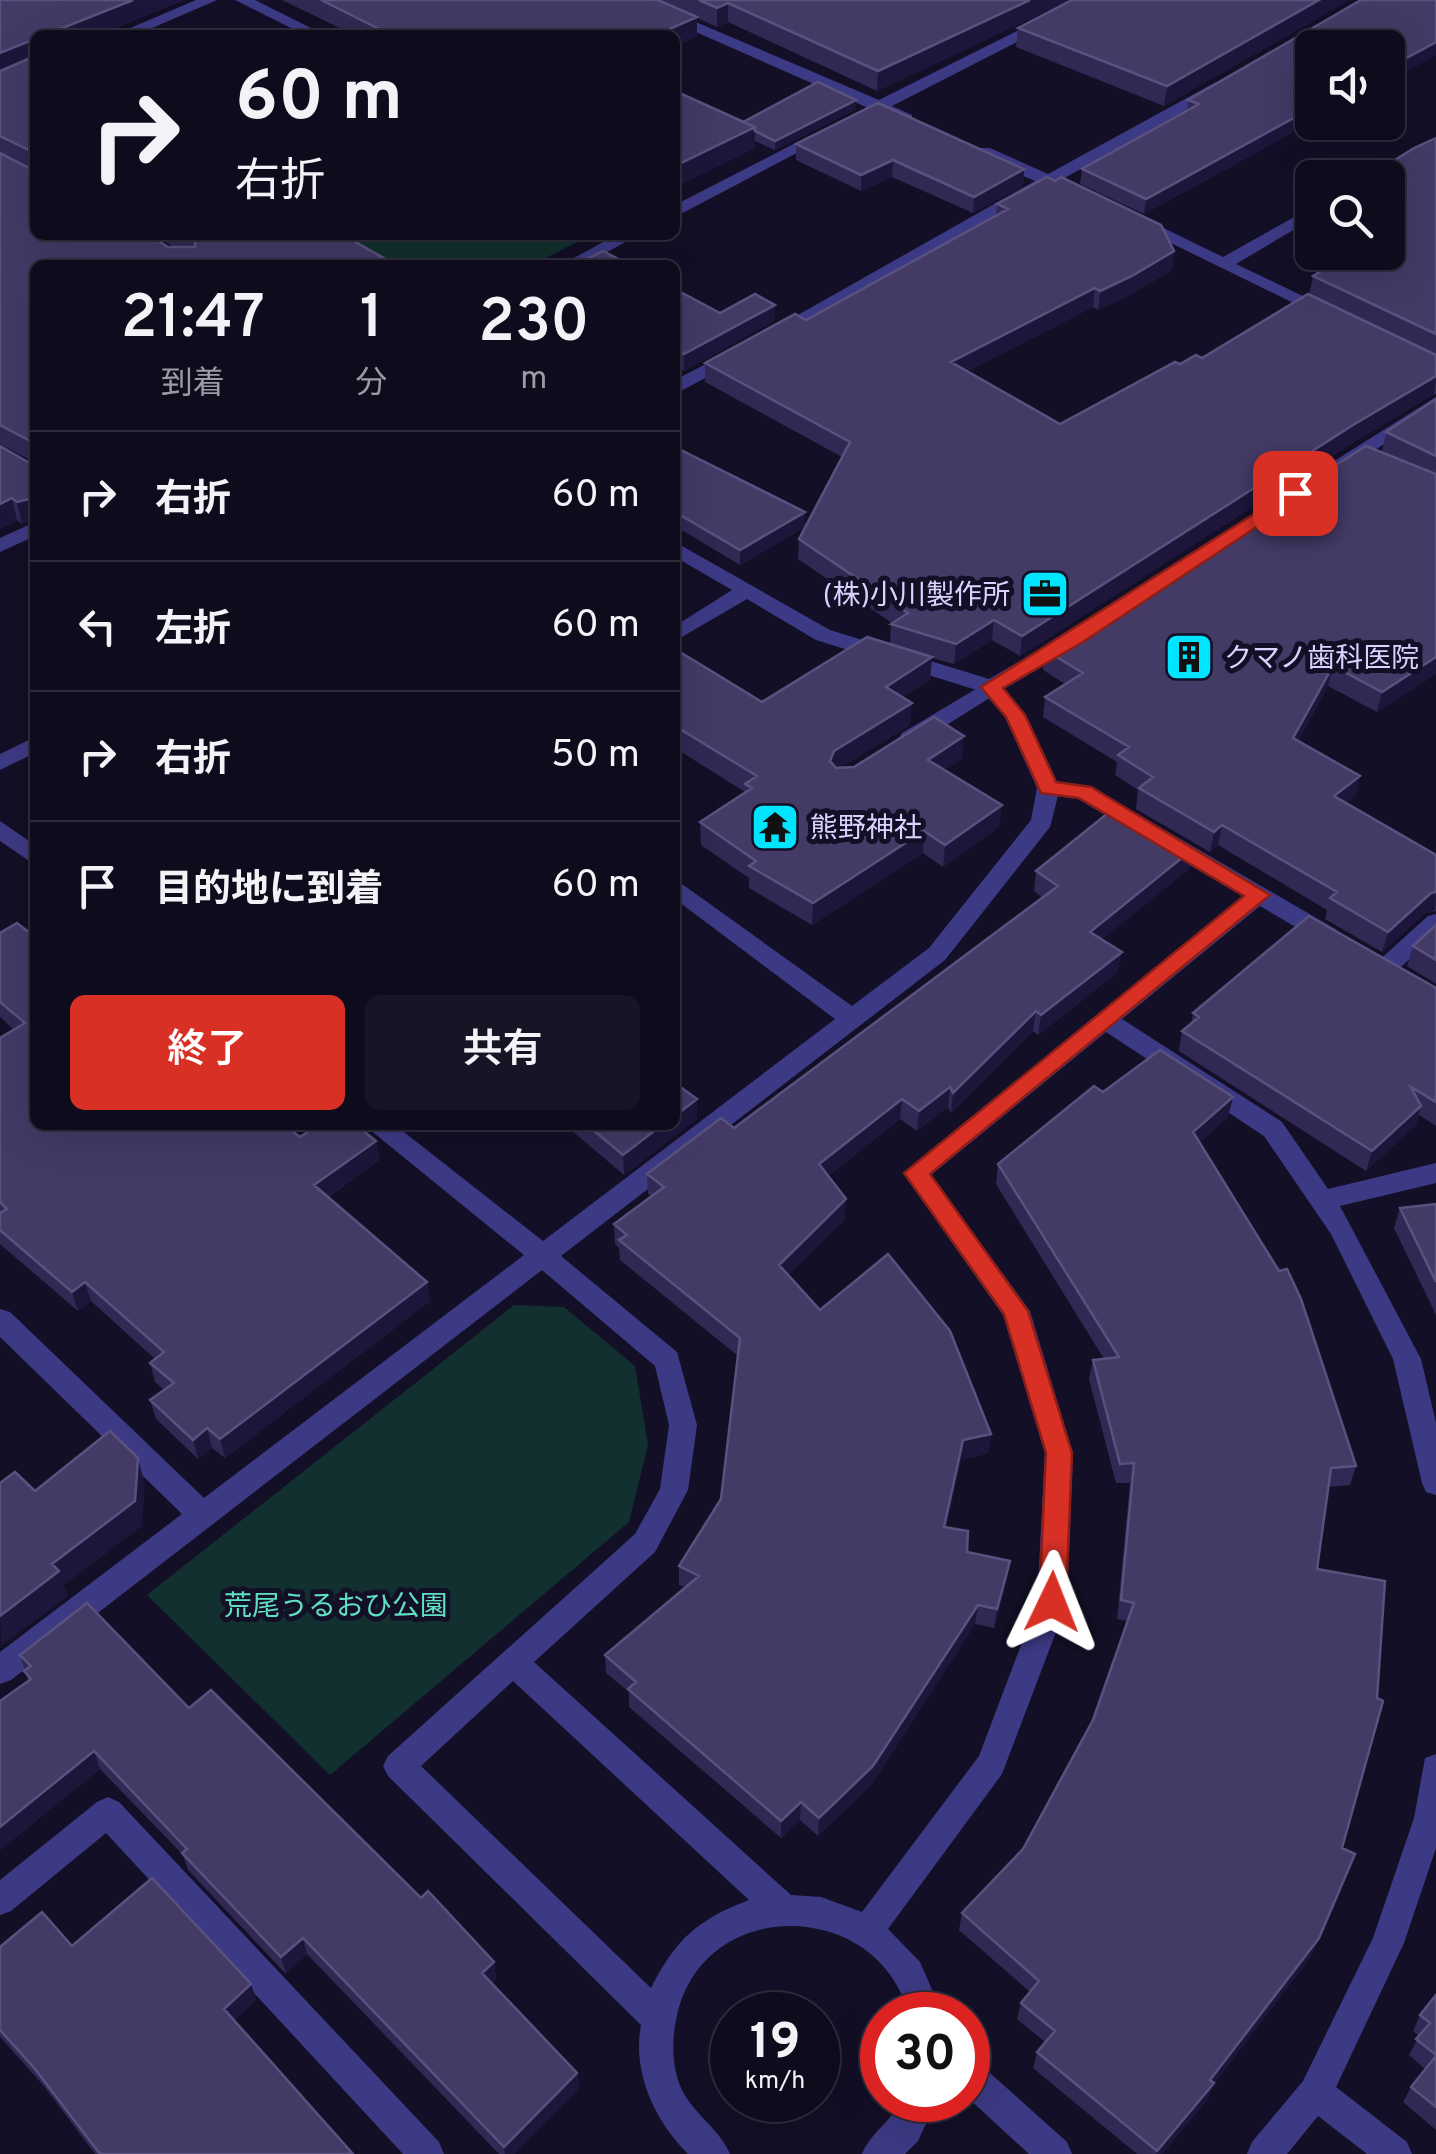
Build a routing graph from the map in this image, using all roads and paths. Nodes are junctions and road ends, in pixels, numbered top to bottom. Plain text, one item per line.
1 (209, 0) edge
2 (243, 0) edge
3 (630, 0) edge
4 (1091, 0) edge
5 (134, 30) edge
6 (306, 30) edge
7 (1235, 76) edge
8 (863, 115) junction
9 (931, 129) edge
10 (966, 144) edge
11 (1052, 181) junction
12 (1086, 198) edge
13 (680, 207) edge
14 (1120, 214) edge
15 (1295, 222) edge
16 (619, 240) edge
17 (580, 260) edge
18 (1223, 264) junction
19 (1348, 324) edge
20 (680, 385) edge
21 (1436, 403) edge
22 (1325, 474) edge
23 (30, 531) edge
24 (0, 546) edge
25 (680, 551) edge
26 (747, 590) junction
27 (1092, 626) edge
28 (680, 632) edge
29 (991, 687) junction
30 (30, 747) edge
31 (892, 750) edge
32 (0, 763) edge
33 (1048, 788) junction
34 (0, 829) edge
35 (30, 852) edge
36 (680, 891) edge
37 (1259, 895) junction
38 (1436, 922) edge
39 (852, 1019) junction
40 (1105, 1020) junction
41 (383, 1130) edge
42 (1436, 1173) edge
43 (1323, 1200) junction
44 (542, 1255) junction
45 (0, 1320) edge
46 (1436, 1483) edge
47 (202, 1515) junction
48 (513, 1662) junction
49 (0, 1670) edge
50 (1436, 1768) edge
51 (0, 1900) edge
52 (781, 1908) junction
53 (867, 1931) junction
54 (918, 1992) edge
55 (656, 2016) junction
56 (1315, 2094) junction
57 (990, 2096) edge
58 (910, 2122) edge
59 (700, 2150) edge
60 (427, 2154) edge
61 (879, 2154) edge
62 (1055, 2154) edge
63 (1264, 2154) edge
64 (1394, 2154) edge

1 - 5 street
2 - 6 street
3 - 8 street
4 - 8 street
7 - 11 street
8 - 9 street
8 - 13 street
10 - 11 street
11 - 12 street
11 - 20 street
14 - 18 street
15 - 18 street
16 - 17 street
18 - 19 street
21 - 22 street
23 - 24 street
25 - 26 street
26 - 28 street
26 - 29 street
27 - 29 street
29 - 31 street
29 - 33 street
30 - 32 street
33 - 37 street
33 - 39 street
34 - 35 street
36 - 39 street
37 - 38 street
37 - 40 street
39 - 44 street
40 - 43 street
40 - 53 street
41 - 44 street
42 - 43 street
43 - 46 street
44 - 47 street
44 - 48 street
45 - 47 street
47 - 49 street
48 - 52 street
48 - 55 street
50 - 56 street
51 - 60 street
52 - 53 street
52 - 55 street
53 - 54 street
55 - 59 street
56 - 63 street
56 - 64 street
57 - 62 street
58 - 61 street

